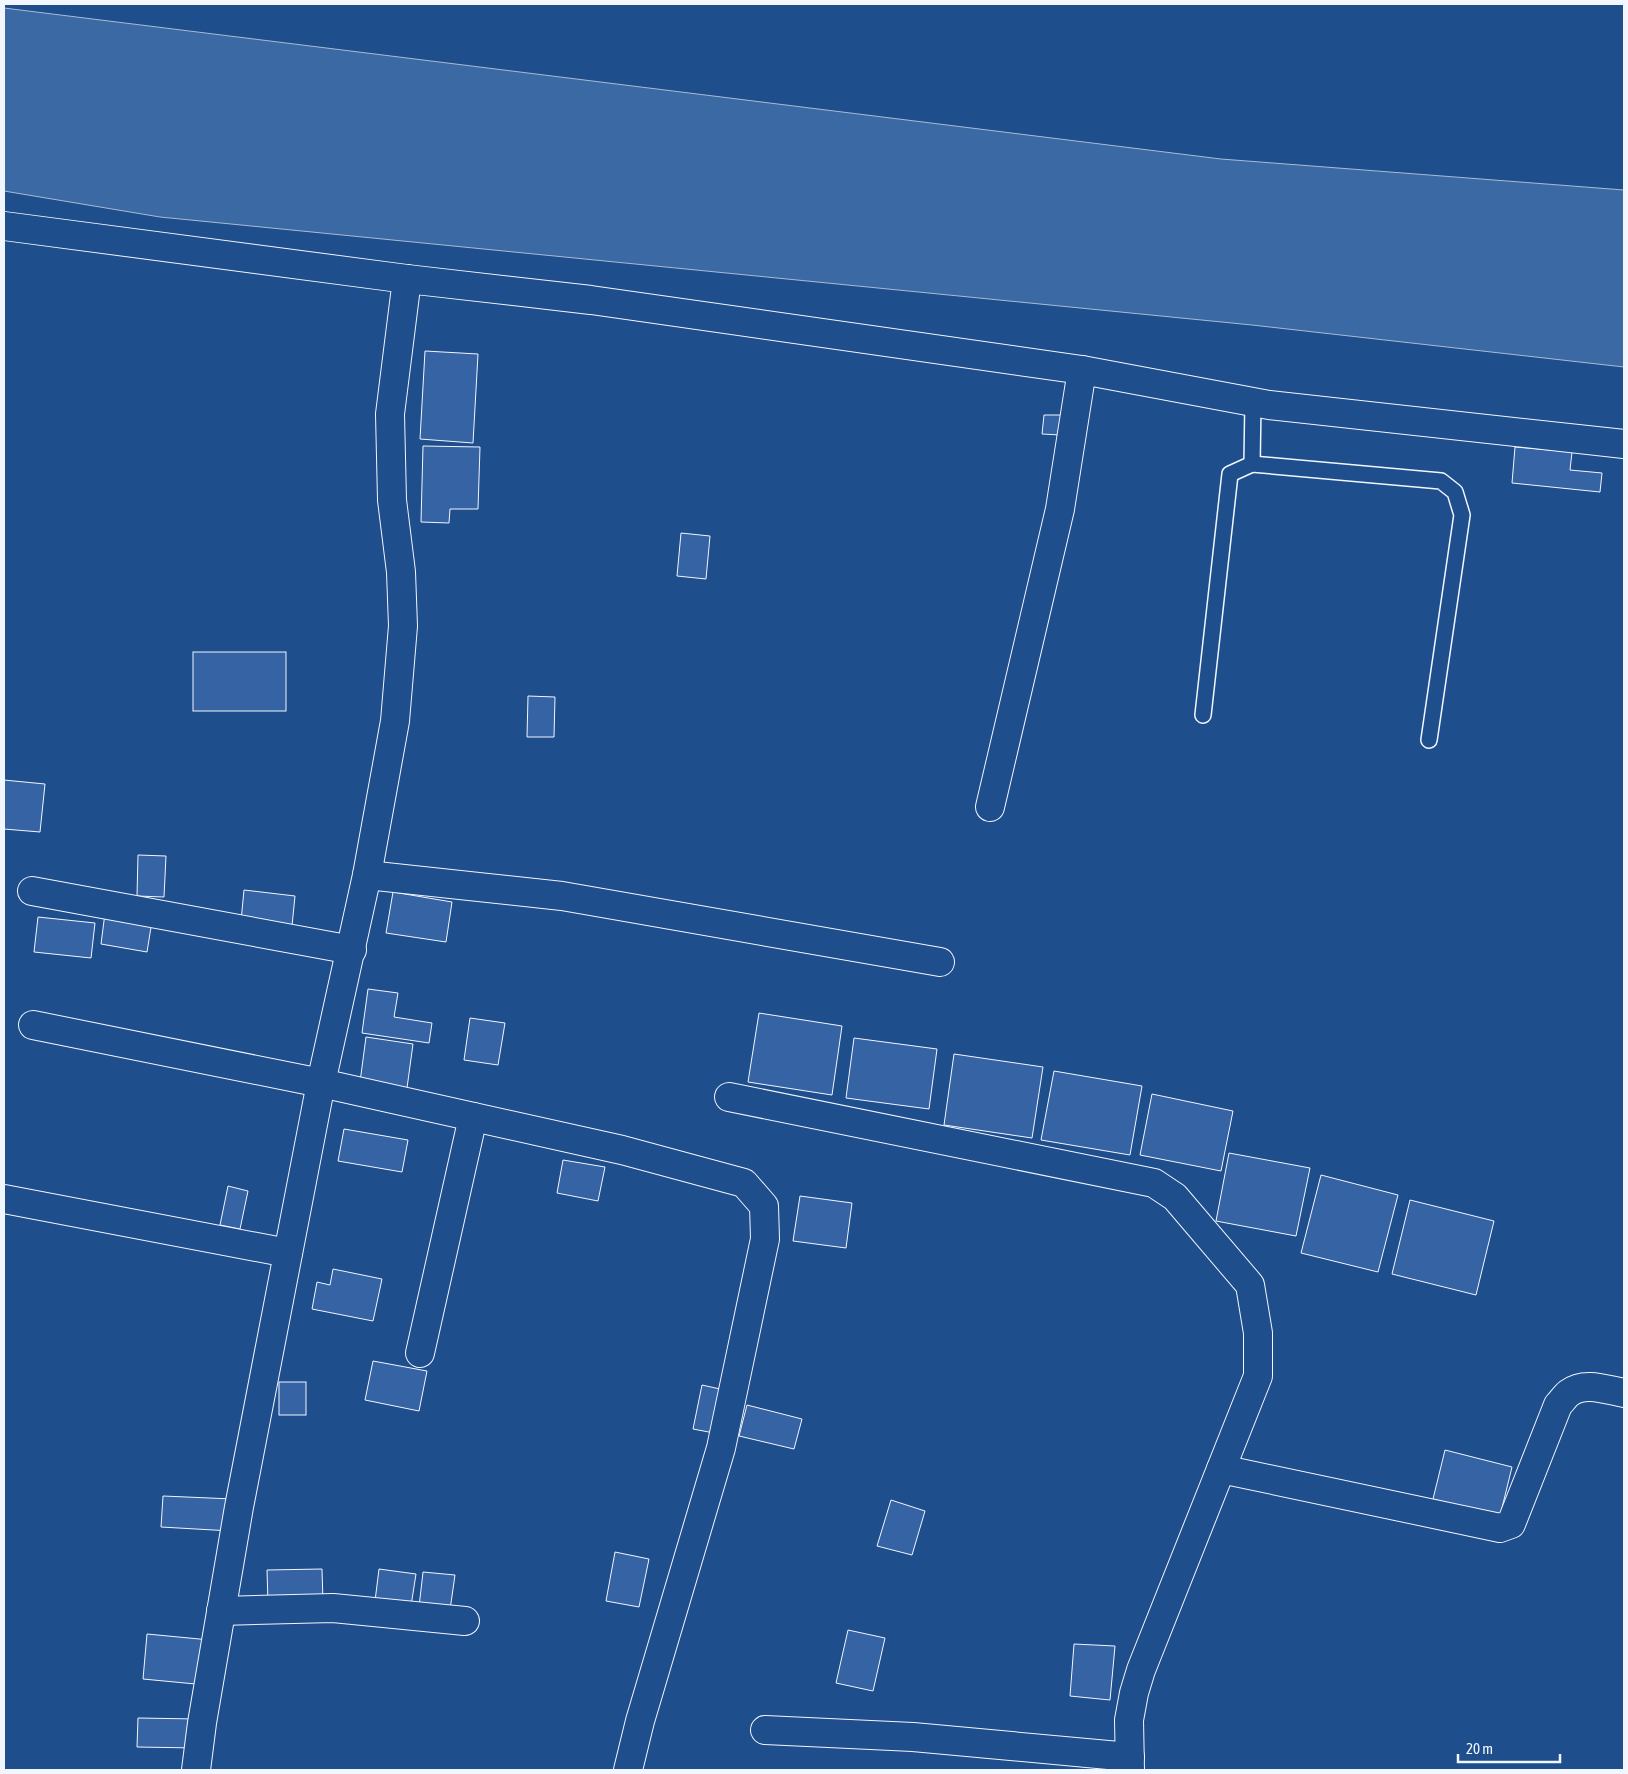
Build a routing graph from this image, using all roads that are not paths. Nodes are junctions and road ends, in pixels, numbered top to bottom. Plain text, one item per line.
1 (4, 226) edge
2 (407, 279) junction
3 (1082, 370) junction
4 (1253, 402) junction
5 (1624, 444) edge
6 (1252, 464) junction
7 (1203, 715) dead end
8 (1429, 740) dead end
9 (990, 807) dead end
10 (367, 875) junction
11 (32, 890) dead end
12 (352, 950) junction
13 (940, 962) dead end
14 (32, 1025) dead end
15 (321, 1083) junction
16 (728, 1097) dead end
17 (473, 1117) junction
18 (4, 1199) edge
19 (288, 1253) junction
20 (420, 1353) dead end
21 (1624, 1393) edge
22 (1221, 1469) junction
23 (221, 1611) junction
24 (465, 1621) dead end
25 (764, 1730) dead end
26 (1130, 1763) edge
27 (196, 1770) edge
28 (628, 1770) edge

1 - 2 street
2 - 3 street
2 - 10 street
3 - 4 street
3 - 9 street
4 - 5 street
4 - 6 lane
6 - 7 lane
6 - 8 lane
10 - 12 street
10 - 13 street
11 - 12 street
12 - 15 street
14 - 15 street
15 - 17 street
15 - 19 street
16 - 22 street
17 - 20 street
17 - 28 street
18 - 19 street
19 - 23 street
21 - 22 street
22 - 26 street
23 - 24 street
23 - 27 street
25 - 26 street

